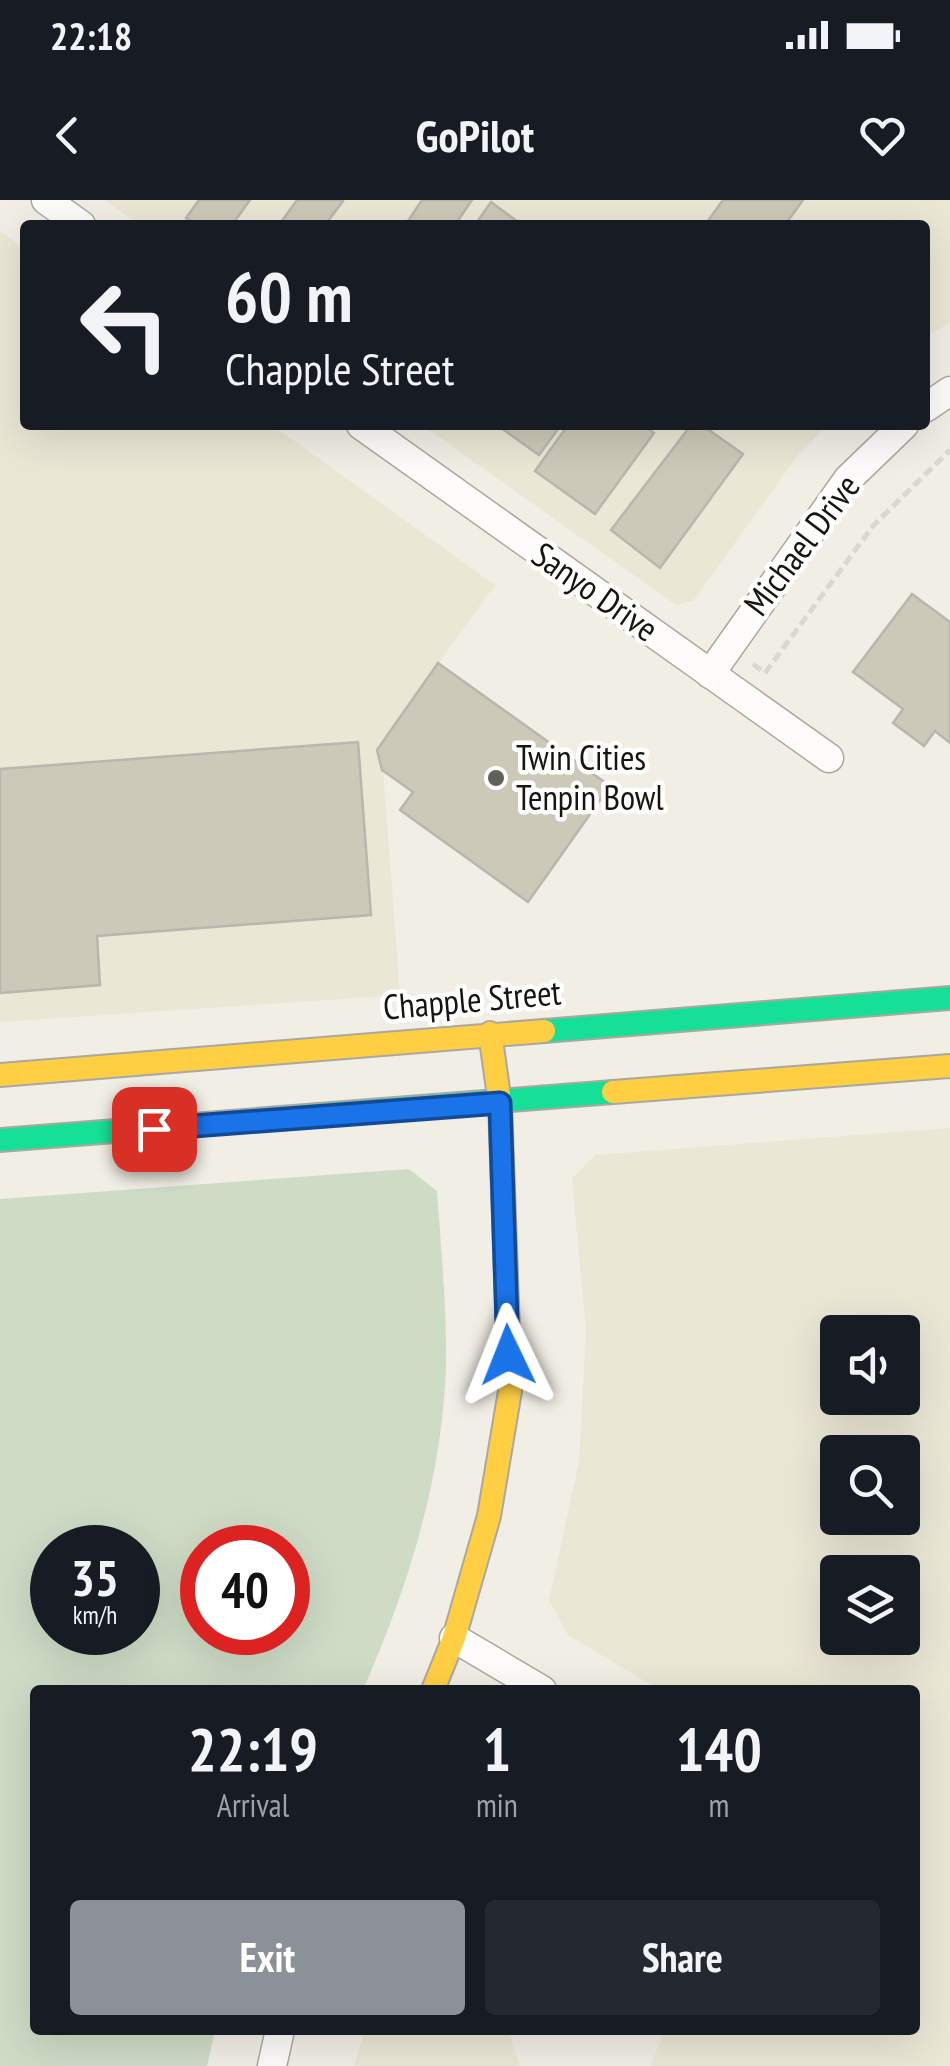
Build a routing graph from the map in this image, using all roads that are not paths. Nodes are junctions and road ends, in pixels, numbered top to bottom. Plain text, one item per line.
1 (46, 200) edge
2 (74, 220) edge
3 (368, 430) edge
4 (899, 430) edge
5 (710, 674) junction
6 (829, 758) dead end
7 (950, 998) edge
8 (490, 1033) junction
9 (950, 1066) edge
10 (0, 1075) edge
11 (500, 1103) junction
12 (0, 1140) edge
13 (454, 1638) junction
14 (434, 1685) edge
15 (534, 1685) edge
16 (279, 2035) edge
17 (272, 2066) edge

1 - 2 street
3 - 5 street, Sanyo Drive
4 - 5 street, Michael Drive
5 - 6 street, Sanyo Drive
7 - 8 street, Chapple Street
8 - 10 street, Chapple Street
8 - 11 street
9 - 11 street
11 - 12 street
11 - 13 street
13 - 14 street
13 - 15 street
16 - 17 street

